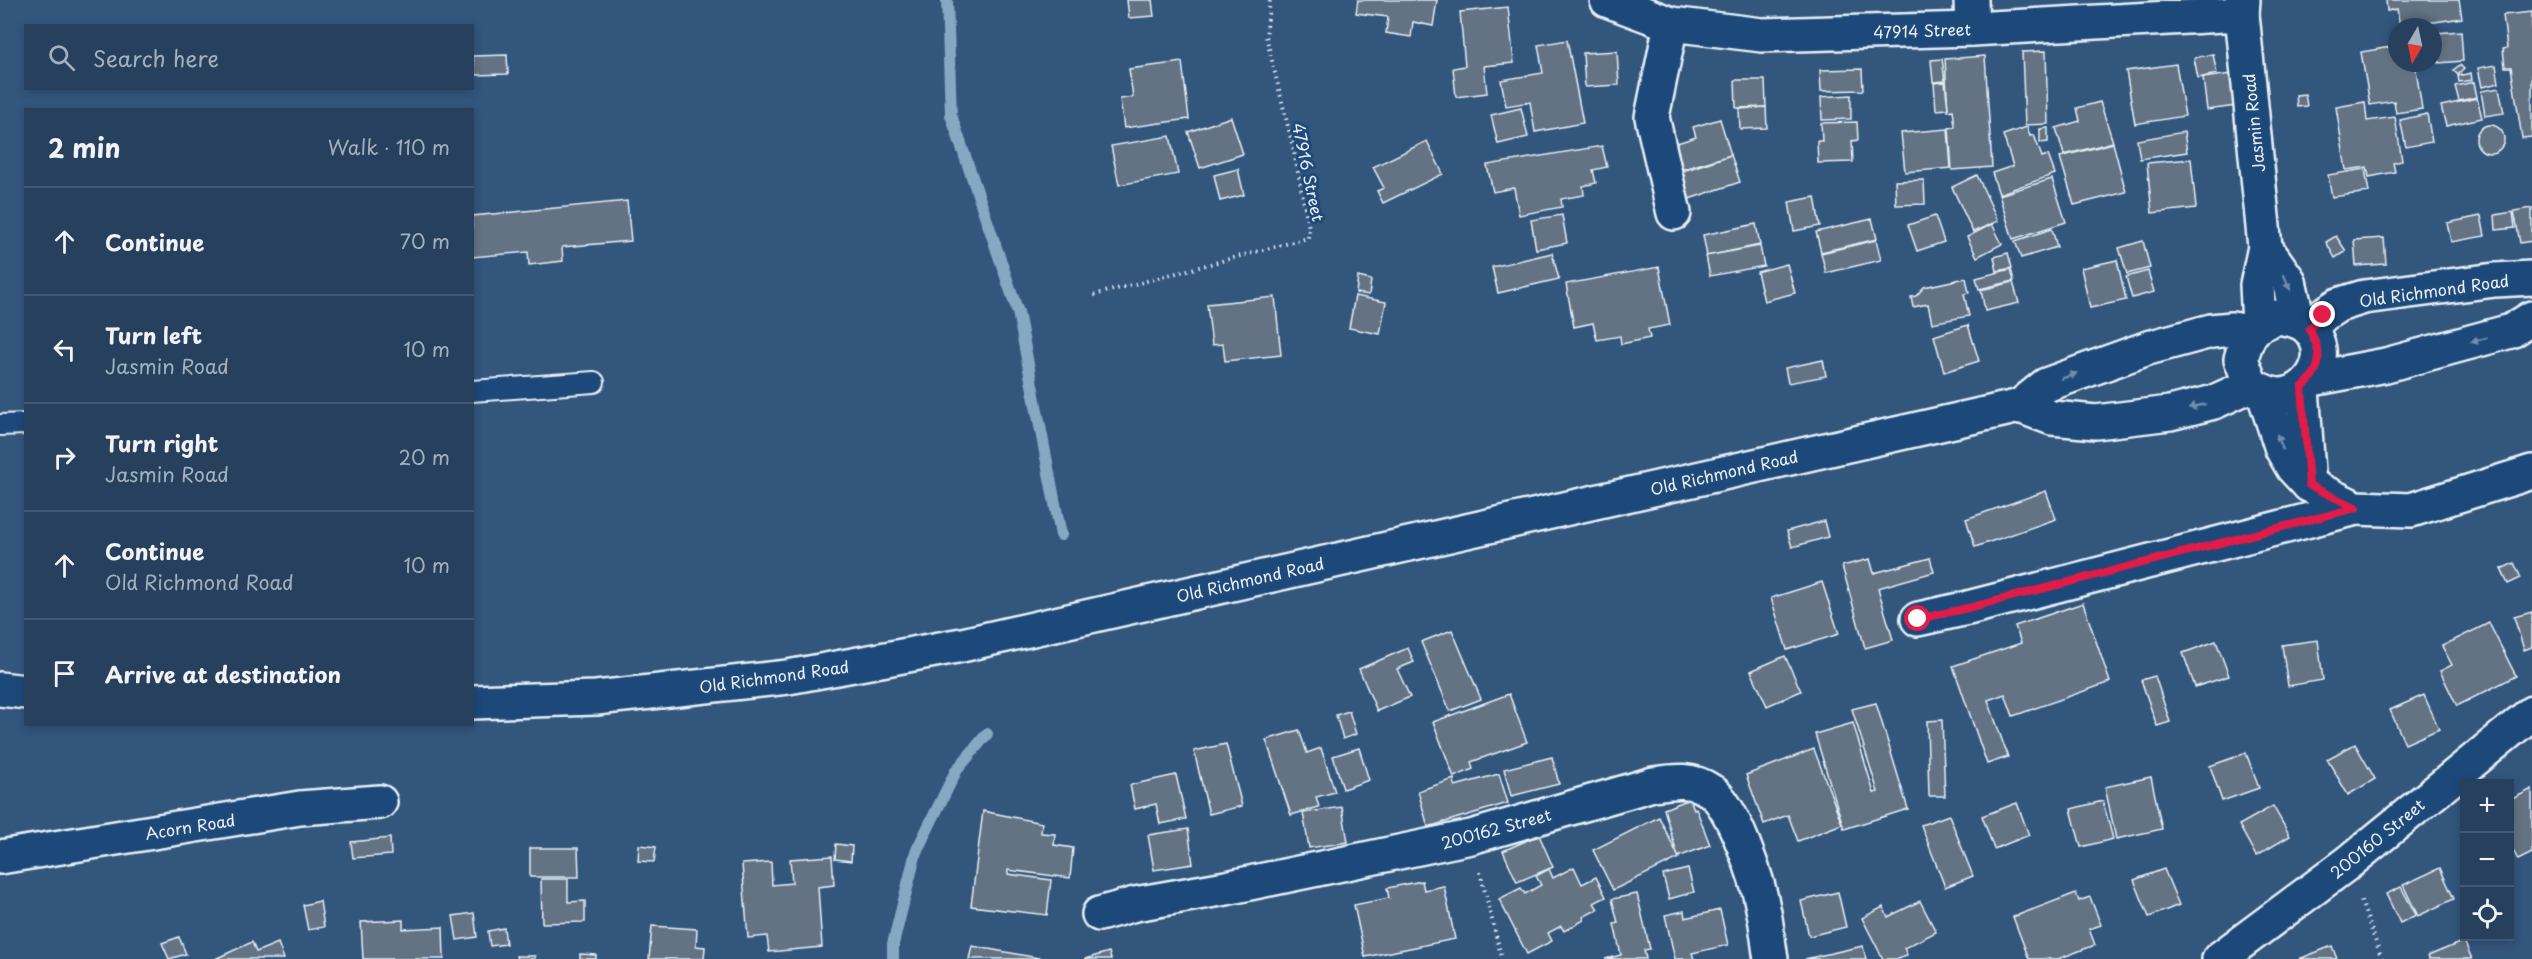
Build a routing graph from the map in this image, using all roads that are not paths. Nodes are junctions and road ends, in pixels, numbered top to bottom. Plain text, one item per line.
1 (1607, 0) edge
2 (2242, 7) edge
3 (1972, 15) edge
4 (1671, 24) junction
5 (1674, 213) dead end
6 (2265, 247) junction
7 (2532, 278) edge
8 (2532, 318) edge
9 (2303, 325) junction
10 (2255, 328) junction
11 (594, 382) dead end
12 (2307, 384) junction
13 (2257, 388) junction
14 (474, 391) edge
15 (2020, 406) junction
16 (24, 424) edge
17 (0, 425) edge
18 (2532, 472) edge
19 (2309, 485) junction
20 (2356, 508) junction
21 (1918, 619) dead end
22 (0, 689) edge
23 (24, 692) edge
24 (474, 702) edge
25 (2532, 713) edge
26 (380, 802) dead end
27 (0, 857) edge
28 (1099, 914) dead end
29 (1771, 959) edge
30 (2219, 959) edge

1 - 4 street, 47914 Street
2 - 3 street, 47914 Street
2 - 6 street, Jasmin Road
3 - 4 street, 47914 Street
4 - 5 street
6 -> 9 street, Jasmin Road
6 - 10 street, Jasmin Road
7 - 9 street, Old Richmond Road
8 -> 12 street
9 - 10 street, Old Richmond Road
9 - 12 street
10 - 13 street
15 -> 10 street, Old Richmond Road
11 - 14 lane
12 - 13 street
12 - 19 street
13 -> 15 street
19 -> 13 street
15 - 24 street, Old Richmond Road
16 - 17 lane
18 - 20 street
19 - 20 street
20 - 21 street
22 - 23 street
25 - 30 street, 200160 Street
26 - 27 street, Acorn Road
28 - 29 street, 200162 Street

